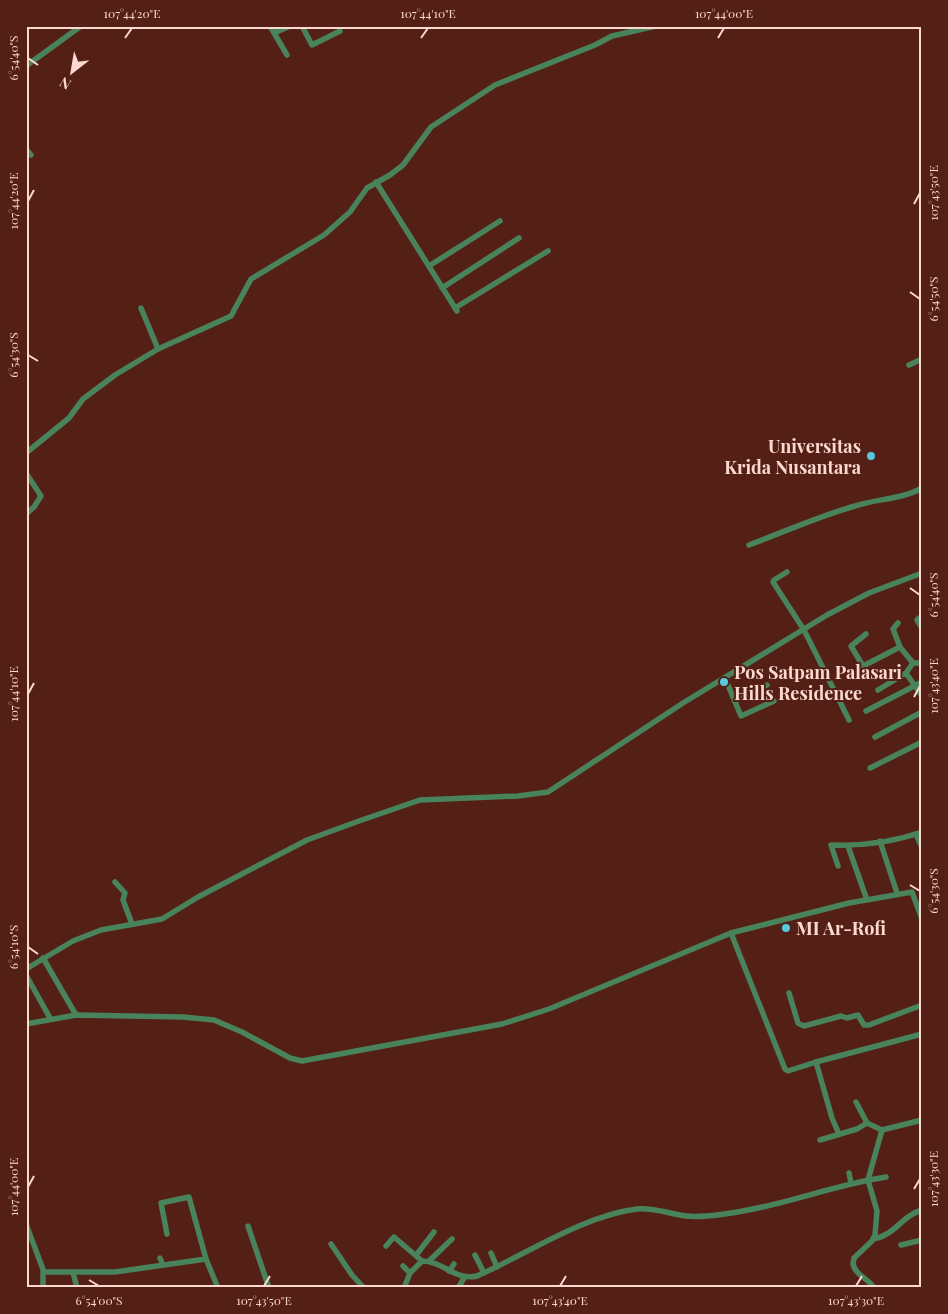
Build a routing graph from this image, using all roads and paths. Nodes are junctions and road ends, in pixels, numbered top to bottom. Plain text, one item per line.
1 (81, 26) edge
2 (270, 26) edge
3 (290, 26) edge
4 (302, 26) edge
5 (656, 26) edge
6 (340, 31) dead end
7 (274, 34) junction
8 (286, 55) dead end
9 (26, 66) edge
10 (26, 149) edge
11 (32, 155) dead end
12 (376, 182) junction
13 (500, 221) dead end
14 (519, 238) dead end
15 (548, 251) dead end
16 (429, 266) junction
17 (442, 288) junction
18 (141, 308) dead end
19 (158, 349) junction
20 (922, 358) edge
21 (908, 365) dead end
22 (26, 453) edge
23 (26, 473) edge
24 (922, 488) edge
25 (26, 514) edge
26 (749, 545) dead end
27 (787, 572) dead end
28 (922, 573) edge
29 (922, 616) edge
30 (898, 623) dead end
31 (922, 628) edge
32 (804, 630) junction
33 (866, 634) dead end
34 (900, 647) junction
35 (912, 663) junction
36 (922, 663) edge
37 (906, 674) junction
38 (725, 678) junction
39 (922, 682) edge
40 (767, 685) dead end
41 (915, 685) junction
42 (878, 690) dead end
43 (922, 696) edge
44 (735, 701) junction
45 (774, 701) dead end
46 (866, 711) dead end
47 (922, 712) edge
48 (850, 720) dead end
49 (875, 737) dead end
50 (922, 742) edge
51 (870, 768) dead end
52 (919, 833) edge
53 (880, 841) junction
54 (848, 846) junction
55 (922, 848) edge
56 (838, 866) dead end
57 (115, 882) dead end
58 (896, 893) junction
59 (867, 900) junction
60 (922, 919) edge
61 (132, 924) junction
62 (731, 933) junction
63 (44, 958) junction
64 (26, 969) edge
65 (26, 975) edge
66 (789, 993) dead end
67 (922, 1005) edge
68 (76, 1015) junction
69 (50, 1018) junction
70 (26, 1024) edge
71 (922, 1034) edge
72 (816, 1062) junction
73 (856, 1102) dead end
74 (922, 1120) edge
75 (867, 1123) junction
76 (882, 1130) junction
77 (839, 1134) junction
78 (820, 1140) dead end
79 (849, 1173) dead end
80 (886, 1178) dead end
81 (868, 1180) junction
82 (851, 1183) junction
83 (922, 1210) edge
84 (26, 1224) edge
85 (248, 1226) dead end
86 (434, 1232) dead end
87 (168, 1234) dead end
88 (874, 1237) junction
89 (452, 1238) dead end
90 (922, 1240) edge
91 (331, 1244) dead end
92 (901, 1245) dead end
93 (386, 1246) dead end
94 (491, 1253) dead end
95 (416, 1254) junction
96 (475, 1255) dead end
97 (160, 1258) dead end
98 (206, 1259) junction
99 (426, 1261) junction
100 (454, 1264) dead end
101 (163, 1265) junction
102 (403, 1266) dead end
103 (497, 1267) junction
104 (449, 1271) junction
105 (43, 1272) junction
106 (73, 1272) junction
107 (484, 1273) junction
108 (410, 1274) junction
109 (464, 1278) junction
110 (43, 1288) edge
111 (78, 1288) edge
112 (218, 1288) edge
113 (269, 1288) edge
114 (364, 1288) edge
115 (404, 1288) edge
116 (458, 1288) edge
117 (874, 1288) edge

1 - 9 street
2 - 7 street
3 - 7 street
4 - 6 street
5 - 12 street
7 - 8 street
10 - 11 street
12 - 16 street
12 - 19 street
13 - 16 street
14 - 17 street
15 - 17 street
16 - 17 street
18 - 19 street
19 - 22 street
20 - 21 street
23 - 25 street
24 - 26 street
27 - 32 street
28 - 32 street
29 - 31 street
30 - 34 street
32 - 38 street
32 - 48 street
33 - 34 street
34 - 35 street
35 - 36 street
35 - 37 street
37 - 41 street
37 - 42 street
38 - 44 street
38 - 61 street
39 - 41 street
40 - 44 street
41 - 43 street
41 - 46 street
44 - 45 street
47 - 49 street
50 - 51 street
52 - 53 street
52 - 55 street
53 - 54 street
53 - 58 street
54 - 56 street
54 - 59 street
57 - 61 street
58 - 59 street
58 - 60 street
59 - 62 street
61 - 63 street
62 - 68 street
62 - 72 street
63 - 64 street
63 - 68 street
65 - 69 street
66 - 67 street
68 - 69 street
69 - 70 street
71 - 72 street
72 - 77 street
73 - 75 street
74 - 76 street
75 - 76 street
75 - 77 street
76 - 81 street
77 - 78 street
79 - 82 street
80 - 81 street
81 - 82 street
81 - 88 street
82 - 103 street
83 - 88 street
84 - 105 street
85 - 113 street
86 - 95 street
87 - 98 street
88 - 117 street
89 - 99 street
90 - 92 street
91 - 114 street
93 - 95 street
94 - 103 street
95 - 99 street
96 - 107 street
97 - 101 street
98 - 101 street
98 - 112 street
99 - 104 street
99 - 108 street
100 - 104 street
101 - 106 street
102 - 108 street
103 - 107 street
104 - 109 street
105 - 106 street
105 - 110 street
106 - 111 street
107 - 109 street
108 - 115 street
109 - 116 street

